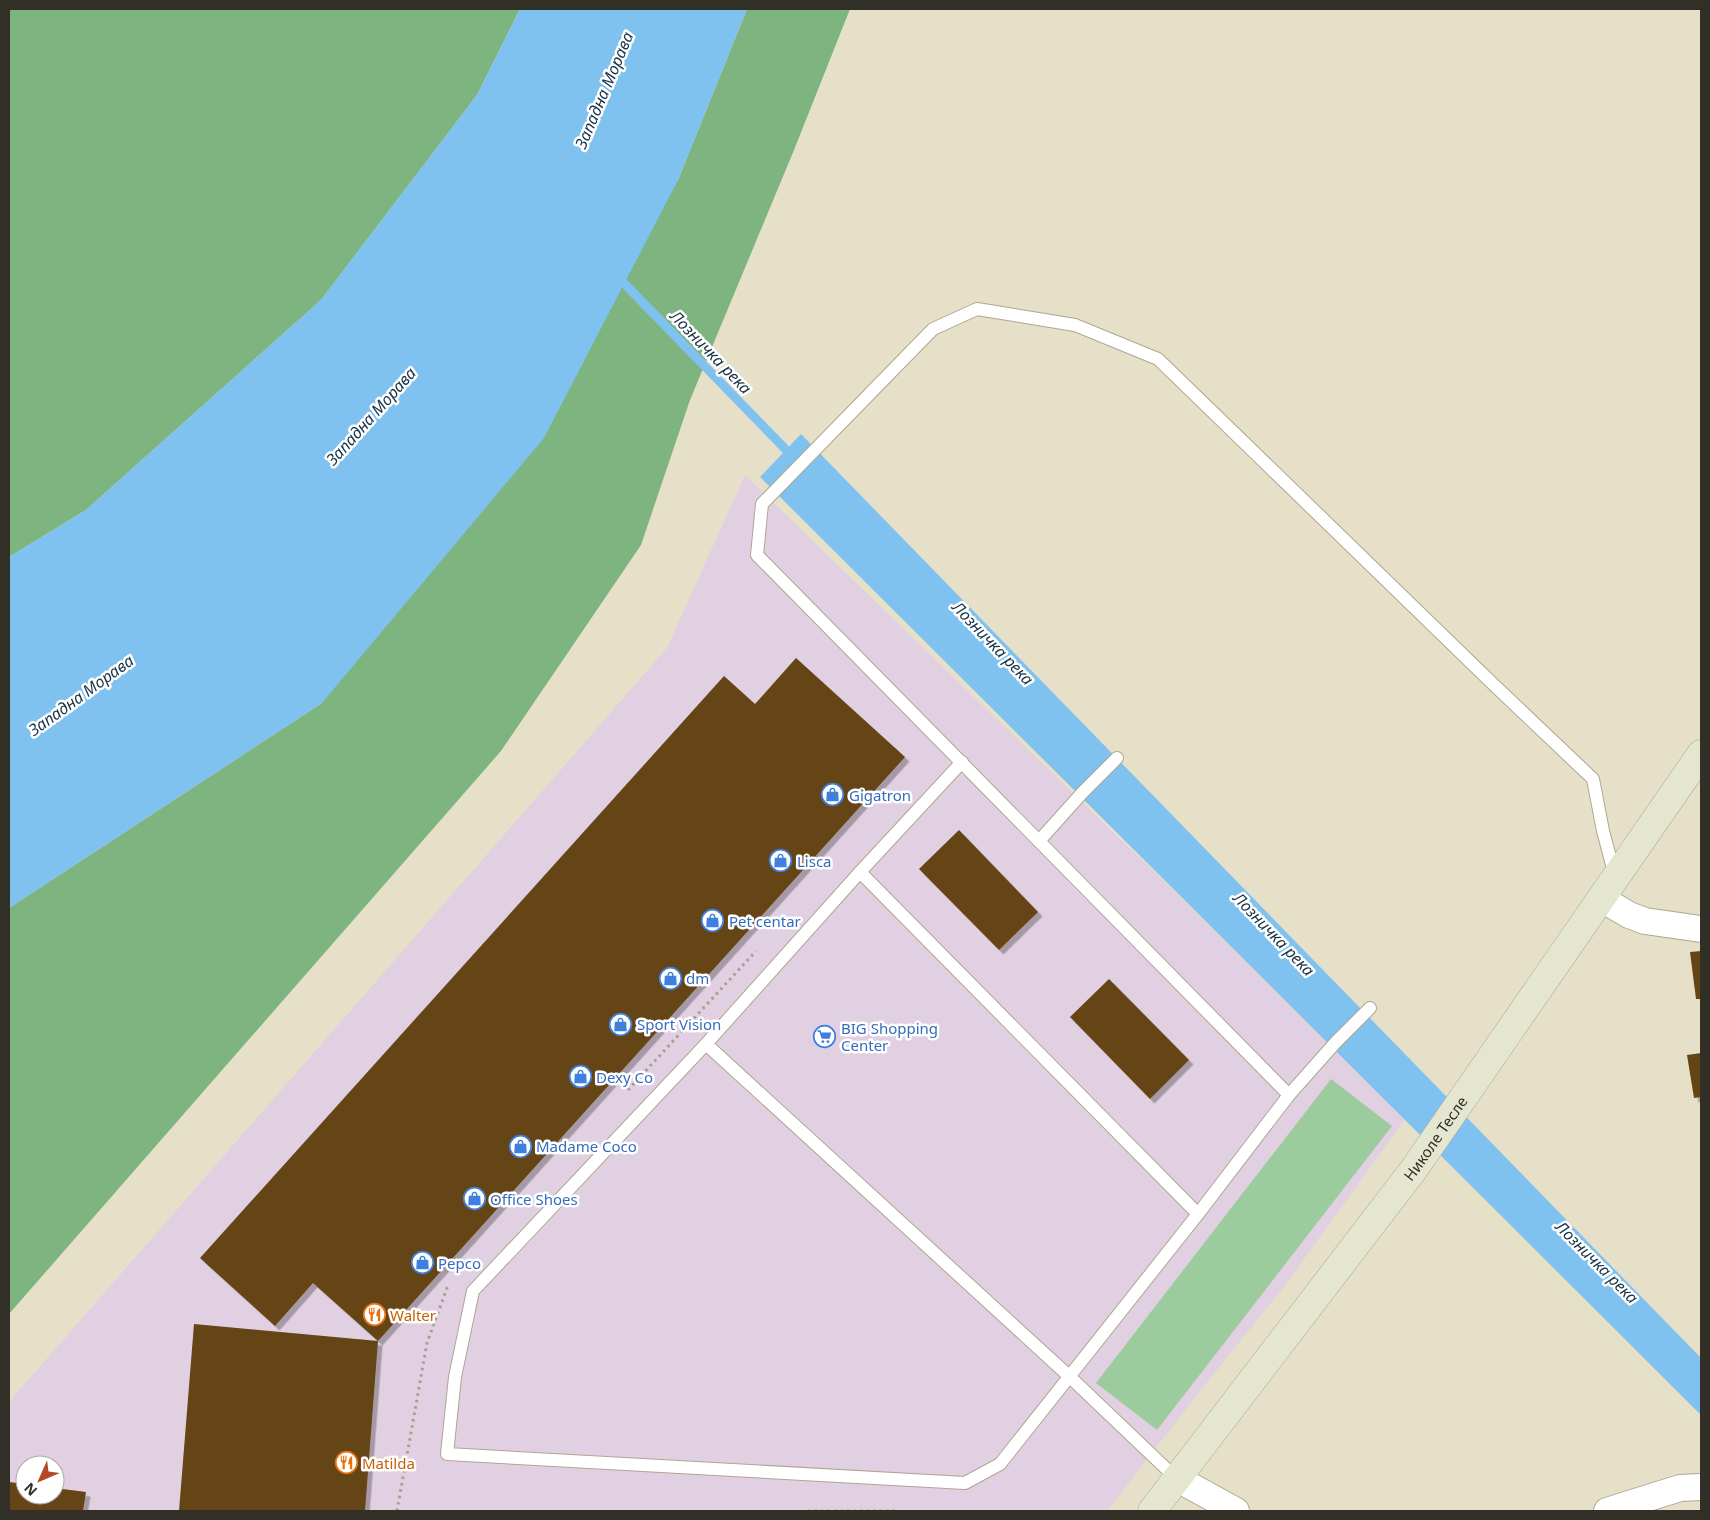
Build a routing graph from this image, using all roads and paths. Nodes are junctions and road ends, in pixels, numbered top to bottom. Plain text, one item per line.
1 (1701, 754) edge
2 (1117, 758) dead end
3 (962, 762) junction
4 (1038, 841) junction
5 (860, 872) junction
6 (1608, 889) junction
7 (1701, 928) edge
8 (1370, 1008) dead end
9 (706, 1044) junction
10 (1289, 1095) junction
11 (1198, 1214) junction
12 (1070, 1377) junction
13 (1176, 1478) junction
14 (1701, 1487) edge
15 (808, 1511) edge
16 (898, 1511) edge
17 (1152, 1511) edge
18 (1236, 1511) edge
19 (1607, 1511) edge

1 - 6 street, Николе Тесле
2 - 4 lane
3 - 4 lane
3 - 5 lane
3 - 6 lane
4 - 10 lane
5 - 9 lane
5 - 11 lane
6 - 7 street
6 - 13 street, Николе Тесле
8 - 10 lane
9 - 12 lane
9 - 12 lane
10 - 11 lane
11 - 12 lane
12 - 13 lane
13 - 17 street, Николе Тесле
13 - 18 street
14 - 19 street
15 - 16 path

